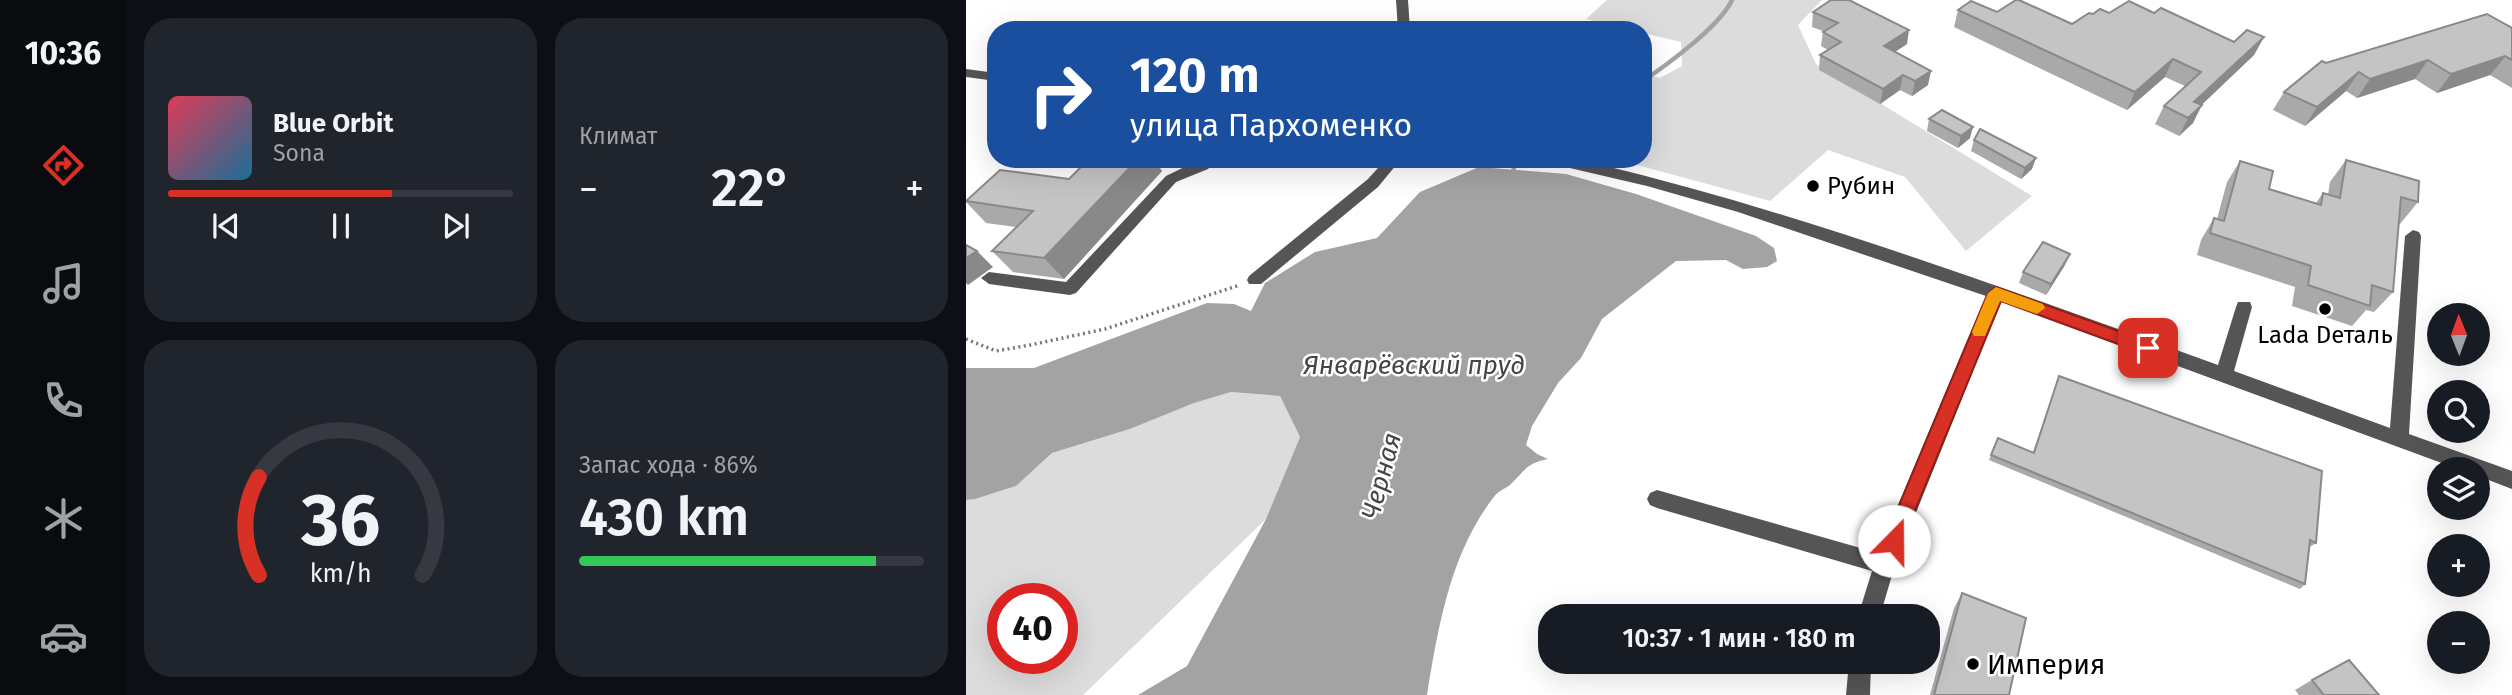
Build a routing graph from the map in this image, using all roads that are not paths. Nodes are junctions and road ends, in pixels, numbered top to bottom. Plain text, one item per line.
1 (1402, 0) edge
2 (1403, 21) edge
3 (966, 73) edge
4 (987, 76) edge
5 (1198, 168) edge
6 (1386, 168) edge
7 (1587, 168) edge
8 (2413, 236) dead end
9 (989, 278) dead end
10 (1255, 280) road end
11 (1996, 293) junction
12 (2244, 307) dead end
13 (2224, 376) junction
14 (2399, 439) junction
15 (2512, 480) edge
16 (1657, 499) dead end
17 (1884, 565) junction
18 (1873, 604) edge
19 (1859, 674) edge
20 (1858, 695) edge

1 - 2 street
3 - 4 street
5 - 9 street
6 - 10 street
7 - 11 street
8 - 14 street
11 - 13 street
11 - 17 street
12 - 13 street
13 - 14 street
14 - 15 street
16 - 17 street
17 - 18 street
19 - 20 street

